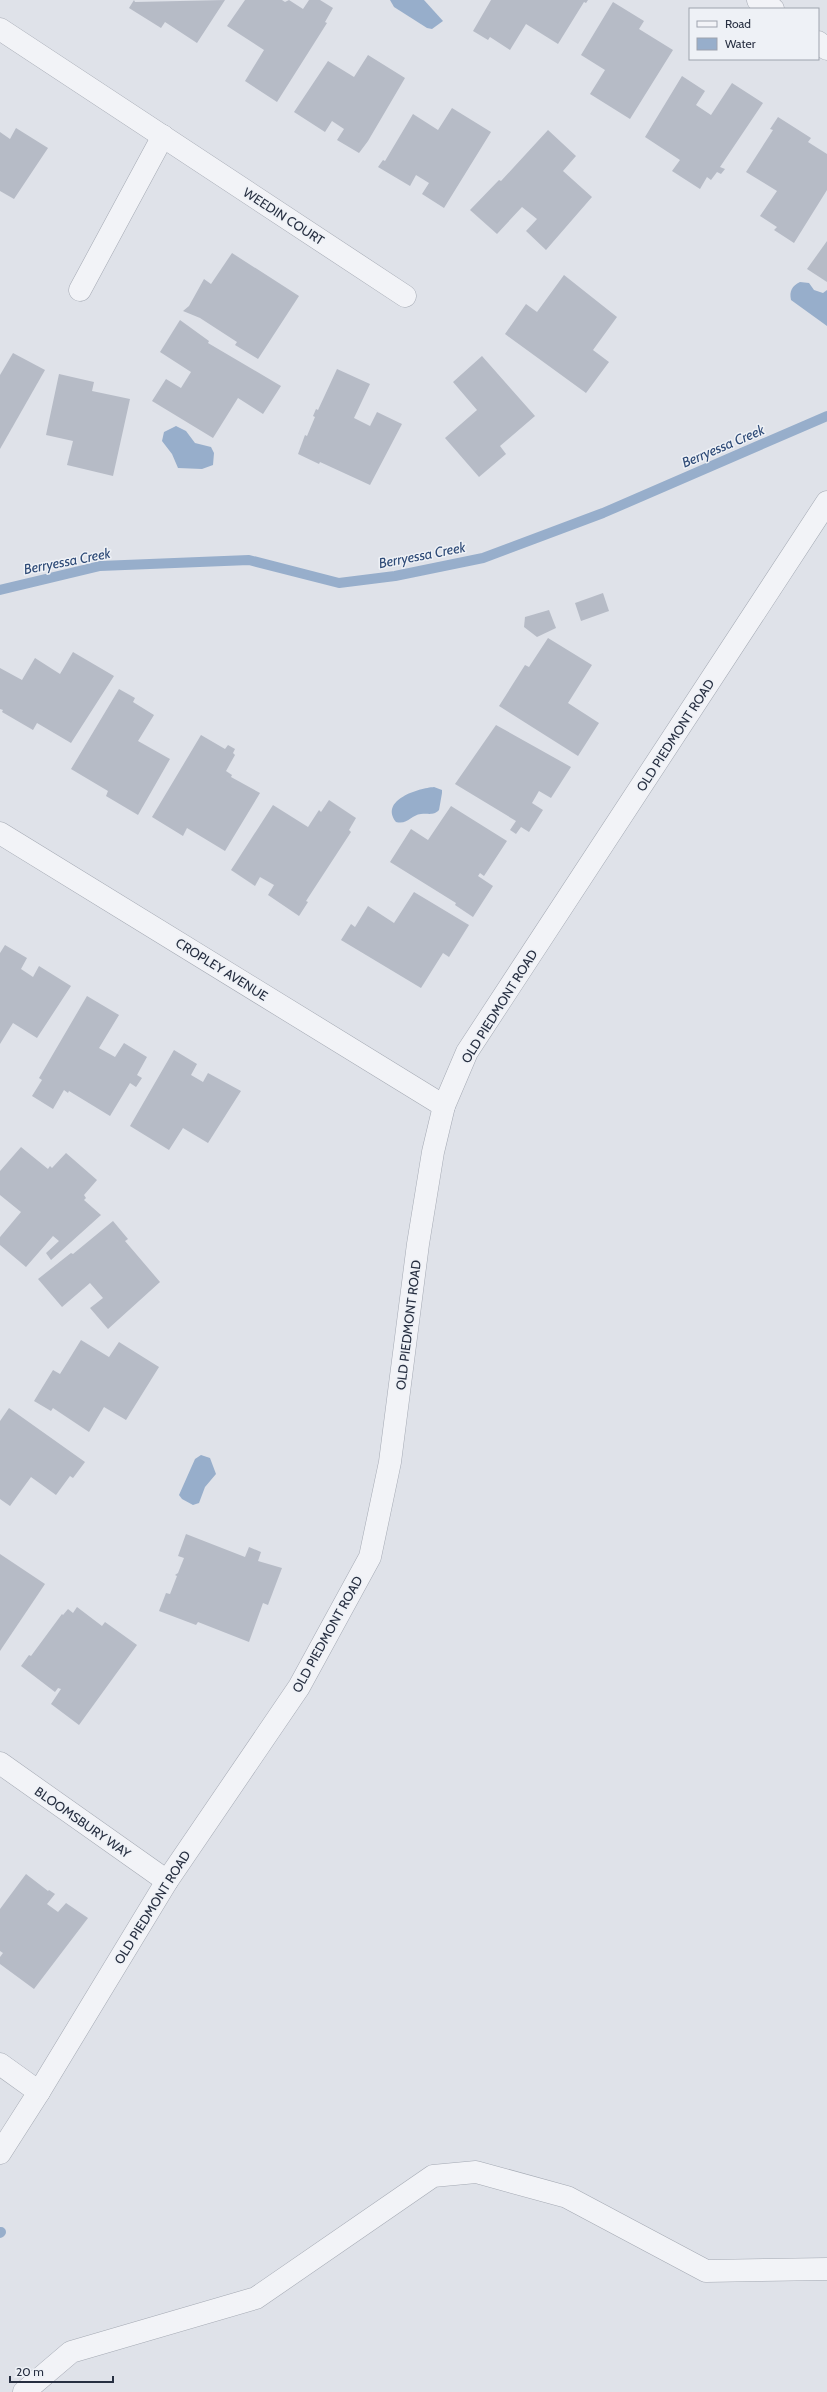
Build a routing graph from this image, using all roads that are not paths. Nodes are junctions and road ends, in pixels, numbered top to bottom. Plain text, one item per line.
1 (758, 0) edge
2 (771, 8) edge
3 (0, 29) edge
4 (819, 43) edge
5 (827, 49) edge
6 (163, 136) junction
7 (80, 290) dead end
8 (405, 296) dead end
9 (827, 502) edge
10 (0, 833) edge
11 (444, 1106) junction
12 (0, 1763) edge
13 (166, 1881) junction
14 (0, 2064) edge
15 (40, 2092) junction
16 (0, 2153) edge
17 (827, 2269) edge
18 (24, 2392) edge

1 - 2 street
3 - 6 street, WEEDIN COURT
4 - 5 street
6 - 7 street
6 - 8 street, WEEDIN COURT
9 - 11 street, OLD PIEDMONT ROAD
10 - 11 street, CROPLEY AVENUE
11 - 13 street, OLD PIEDMONT ROAD
12 - 13 street, BLOOMSBURY WAY
13 - 15 street, OLD PIEDMONT ROAD
14 - 15 street
15 - 16 street, OLD PIEDMONT ROAD
17 - 18 street

